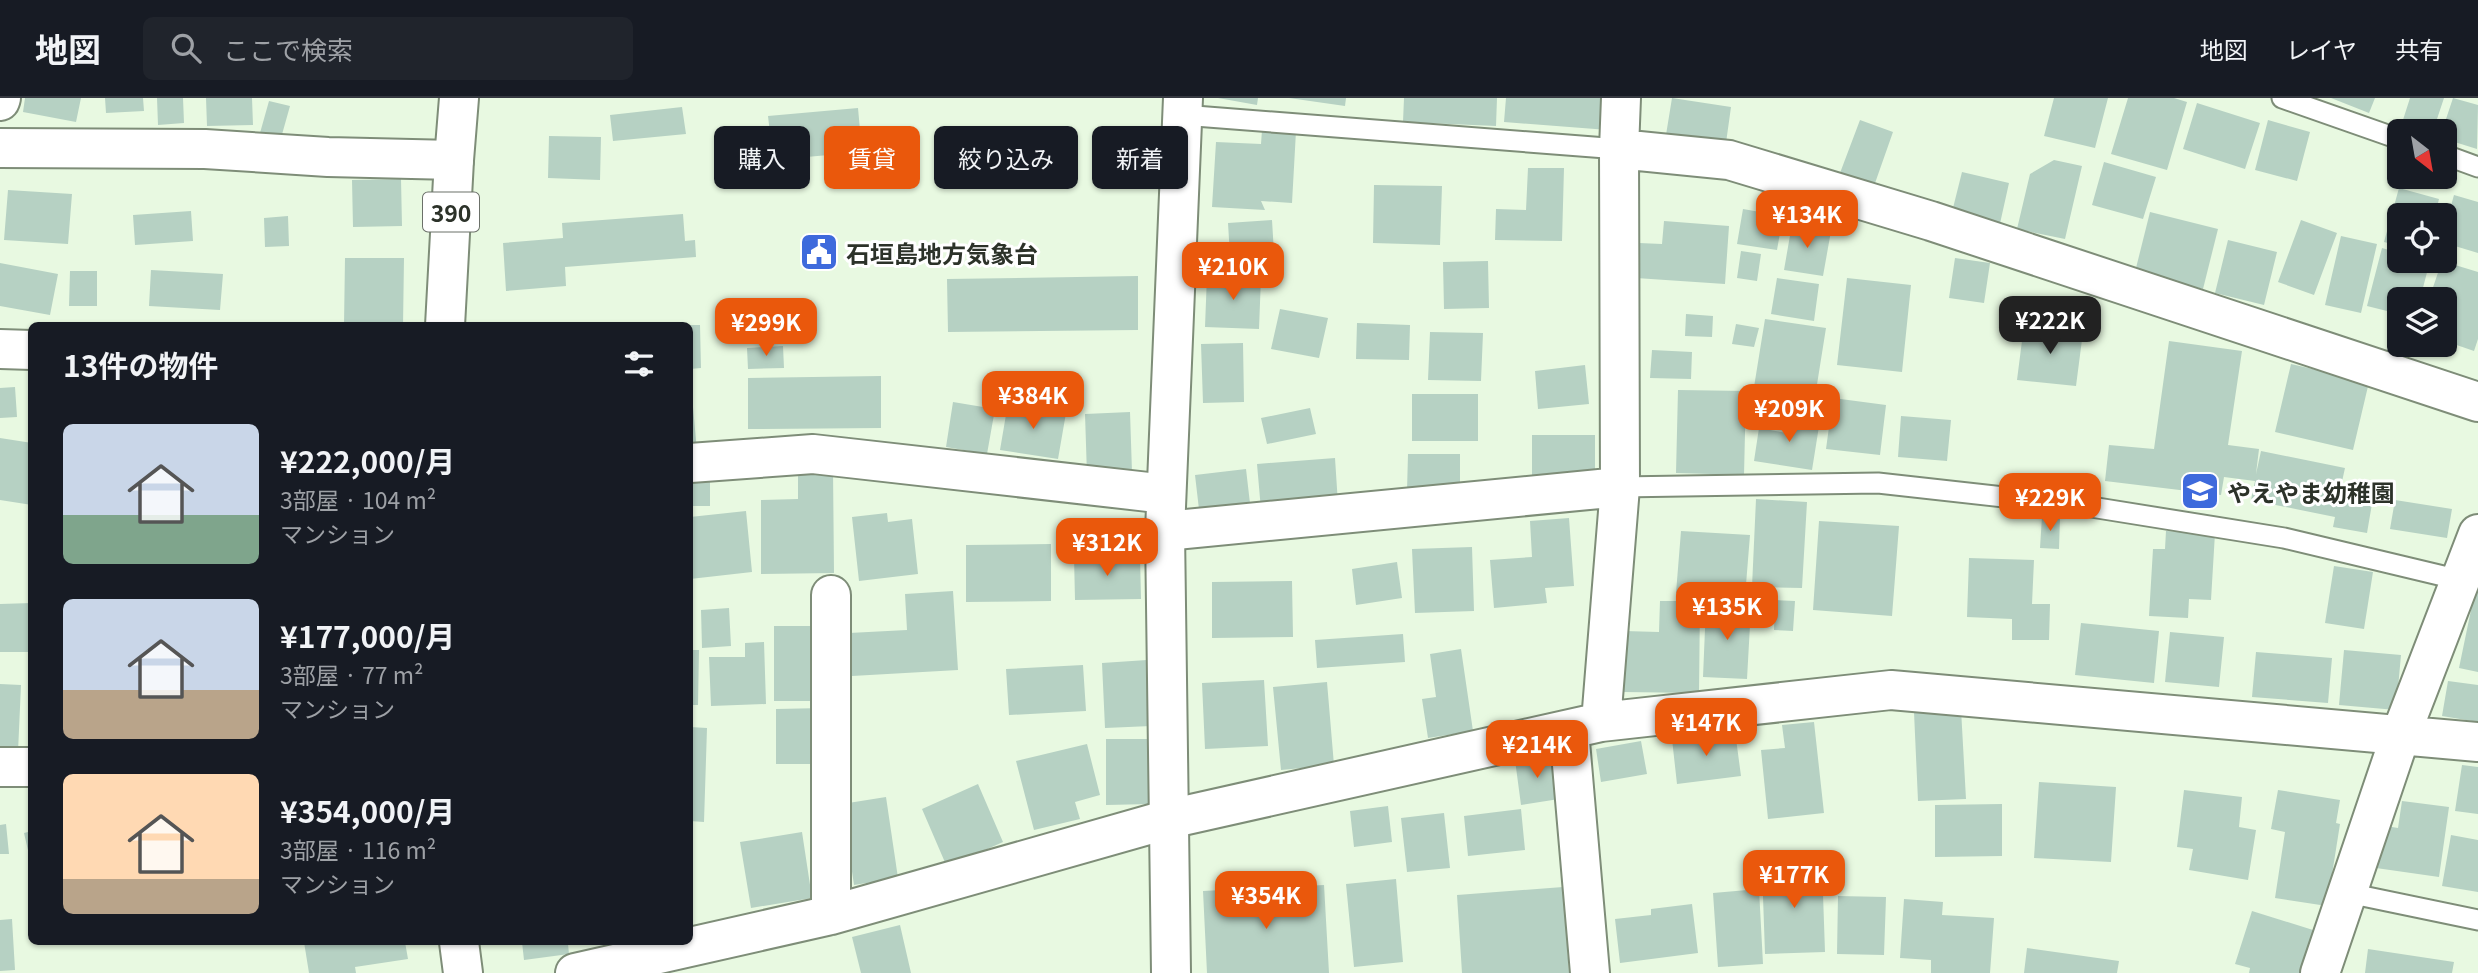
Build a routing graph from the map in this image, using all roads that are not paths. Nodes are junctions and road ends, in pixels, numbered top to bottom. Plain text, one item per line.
1 (459, 98) edge
2 (1621, 98) edge
3 (2282, 98) edge
4 (1182, 106) edge
5 (2387, 135) edge
6 (0, 148) edge
7 (1619, 149) junction
8 (454, 159) junction
9 (2457, 159) edge
10 (2478, 167) edge
11 (445, 322) edge
12 (0, 349) edge
13 (28, 350) edge
14 (2478, 402) edge
15 (693, 463) edge
16 (1619, 487) junction
17 (1165, 512) junction
18 (2478, 534) edge
19 (2460, 580) junction
20 (831, 595) dead end
21 (1585, 726) junction
22 (2401, 734) junction
23 (2478, 742) edge
24 (0, 767) edge
25 (28, 767) edge
26 (1169, 819) junction
27 (2348, 893) junction
28 (831, 915) junction
29 (2478, 920) edge
30 (459, 945) edge
31 (463, 973) edge
32 (575, 973) edge
33 (1171, 973) edge
34 (1590, 973) edge
35 (2320, 973) edge

1 - 8 main road, 390
2 - 7 main road
3 - 5 lane
4 - 7 lane
4 - 17 main road
6 - 8 main road
7 - 14 main road
7 - 16 main road
8 - 11 main road, 390
9 - 10 lane
12 - 13 main road
15 - 17 main road
16 - 17 main road
16 - 19 lane
16 - 21 main road
17 - 26 main road
18 - 19 main road
19 - 22 main road
20 - 28 main road
21 - 22 main road
21 - 26 main road
21 - 34 main road
22 - 23 main road
22 - 27 main road
24 - 25 main road
26 - 28 main road
26 - 33 main road
27 - 29 lane
27 - 35 main road
28 - 32 main road
30 - 31 main road

